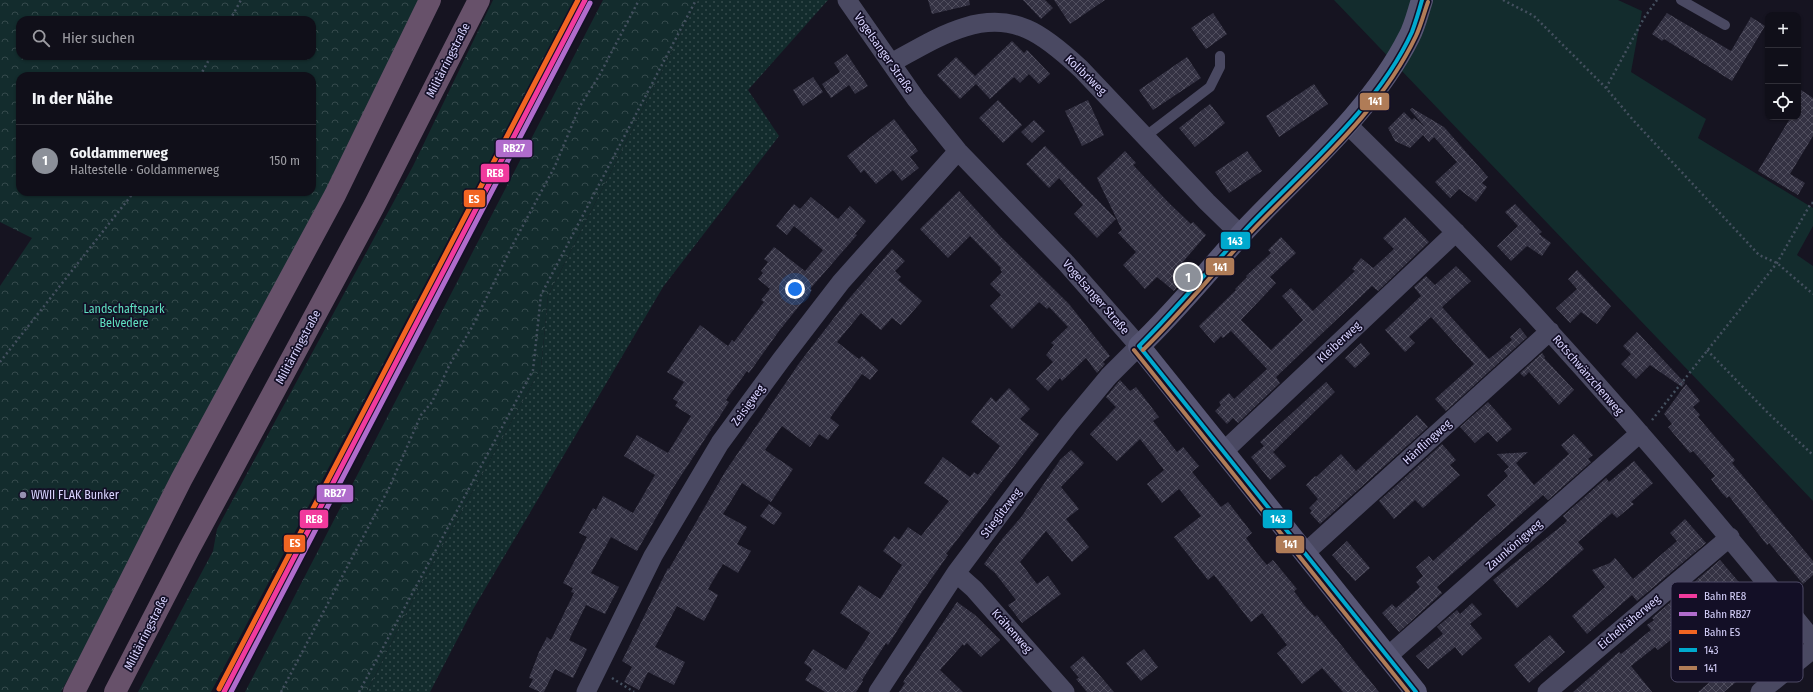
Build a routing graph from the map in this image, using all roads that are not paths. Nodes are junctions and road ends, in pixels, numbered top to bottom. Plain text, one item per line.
1 (430, 0) edge
2 (479, 0) edge
3 (847, 0) edge
4 (1422, 0) edge
5 (1681, 0) edge
6 (1725, 25) dead end
7 (1220, 56) dead end
8 (891, 63) junction
9 (1347, 124) junction
10 (1146, 136) junction
11 (958, 151) junction
12 (1456, 232) junction
13 (1241, 235) junction
14 (1550, 331) junction
15 (1139, 346) junction
16 (1640, 433) junction
17 (1223, 452) junction
18 (1730, 537) junction
19 (1305, 553) junction
20 (956, 573) junction
21 (1677, 582) edge
22 (1766, 582) edge
23 (1671, 587) edge
24 (1803, 628) edge
25 (1813, 640) edge
26 (1813, 649) edge
27 (1388, 656) junction
28 (1803, 657) edge
29 (1772, 682) edge
30 (74, 692) edge
31 (115, 692) edge
32 (586, 692) edge
33 (878, 692) edge
34 (1065, 692) edge
35 (1416, 692) edge
36 (1548, 692) edge
37 (1760, 692) edge

1 - 30 highway
2 - 31 highway, Militärringstraße
3 - 8 street, Vogelsanger Straße
4 - 9 street
5 - 6 lane
7 - 10 lane
8 - 10 street, Kolibriweg
8 - 11 street, Vogelsanger Straße
9 - 12 street, Rotschwänzchenweg
9 - 13 street
10 - 13 street, Kolibriweg
11 - 15 street, Vogelsanger Straße
11 - 32 street, Zeisigweg
12 - 14 street, Rotschwänzchenweg
12 - 17 street, Kleiberweg
13 - 15 street
14 - 16 street, Rotschwänzchenweg
14 - 19 street, Hänflingweg
15 - 17 street, Vogelsanger Straße
15 - 20 street, Stieglitzweg
16 - 18 street, Rotschwänzchenweg
16 - 27 street, Zaunkönigweg
17 - 19 street, Vogelsanger Straße
18 - 21 street, Eichelhäherweg
18 - 22 street, Rotschwänzchenweg
19 - 27 street, Vogelsanger Straße
20 - 33 street, Stieglitzweg
20 - 34 street, Krähenweg
23 - 36 street, Eichelhäherweg
24 - 25 street, Rotschwänzchenweg
26 - 28 street
27 - 35 street, Vogelsanger Straße
29 - 37 street

